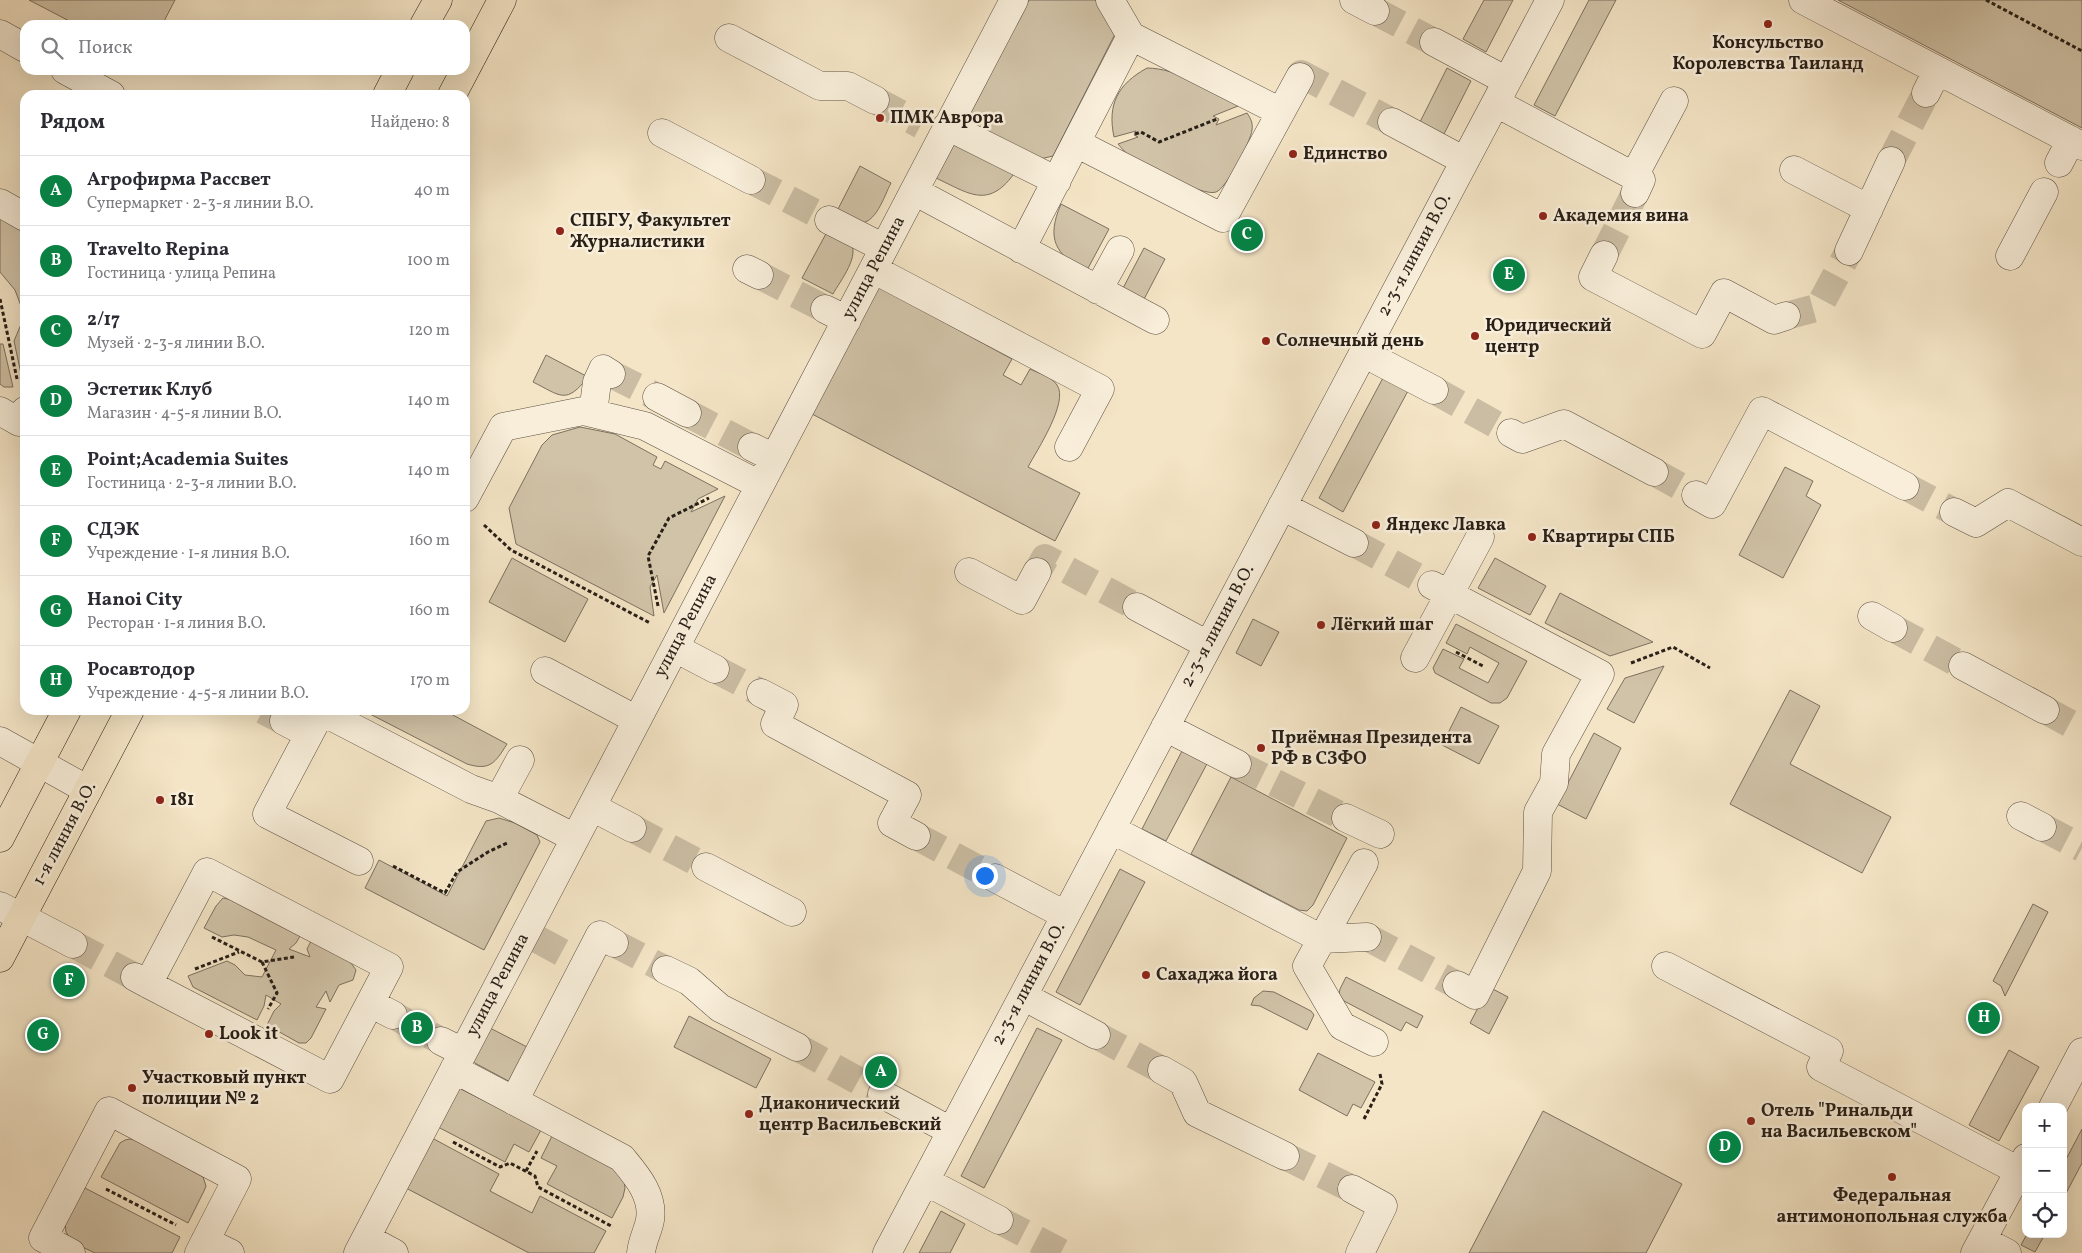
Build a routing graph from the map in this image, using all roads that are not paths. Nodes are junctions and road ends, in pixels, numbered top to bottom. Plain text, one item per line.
1 (438, 0) edge
2 (502, 0) edge
3 (1014, 0) edge
4 (1110, 0) edge
5 (1550, 0) edge
6 (1803, 0) edge
7 (427, 20) edge
8 (0, 34) edge
9 (1131, 36) junction
10 (729, 38) dead end
11 (1434, 42) tunnel mouth
12 (20, 45) edge
13 (470, 61) edge
14 (74, 75) edge
15 (397, 75) edge
16 (463, 75) edge
17 (1300, 77) dead end
18 (102, 90) edge
19 (390, 90) edge
20 (455, 90) edge
21 (1501, 92) junction
22 (875, 100) tunnel mouth
23 (1674, 101) dead end
24 (1271, 107) junction
25 (1392, 122) tunnel mouth
26 (937, 128) junction
27 (662, 133) dead end
28 (1082, 146) junction
29 (2071, 150) edge
30 (1465, 161) junction
31 (1891, 161) tunnel mouth
32 (1794, 170) dead end
33 (751, 180) tunnel mouth
34 (1058, 181) junction
35 (914, 191) junction
36 (2044, 192) dead end
37 (0, 203) edge
38 (1869, 209) junction
39 (20, 214) edge
40 (829, 220) tunnel mouth
41 (1022, 249) junction
42 (1120, 250) dead end
43 (1849, 250) tunnel mouth
44 (1604, 255) tunnel mouth
45 (2010, 256) dead end
46 (879, 258) junction
47 (1098, 290) junction
48 (1786, 316) tunnel mouth
49 (1154, 320) dead end
50 (1363, 353) junction
51 (612, 374) dead end
52 (1434, 390) tunnel mouth
53 (657, 397) tunnel mouth
54 (0, 411) edge
55 (593, 413) junction
56 (687, 413) tunnel mouth
57 (20, 420) edge
58 (1511, 433) tunnel mouth
59 (1069, 447) dead end
60 (1654, 472) tunnel mouth
61 (760, 485) junction
62 (1905, 486) tunnel mouth
63 (1696, 495) tunnel mouth
64 (1282, 506) junction
65 (472, 509) edge
66 (1954, 512) tunnel mouth
67 (1480, 537) dead end
68 (2082, 542) edge
69 (1354, 543) tunnel mouth
70 (969, 572) dead end
71 (1037, 572) tunnel mouth
72 (1441, 590) junction
73 (1137, 607) tunnel mouth
74 (677, 643) junction
75 (1208, 645) junction
76 (1416, 658) dead end
77 (1963, 666) tunnel mouth
78 (715, 669) tunnel mouth
79 (545, 672) dead end
80 (761, 693) tunnel mouth
81 (2045, 710) tunnel mouth
82 (63, 715) edge
83 (127, 715) edge
84 (317, 718) edge
85 (637, 720) junction
86 (284, 721) tunnel mouth
87 (1165, 727) junction
88 (0, 741) edge
89 (520, 760) dead end
90 (39, 763) junction
91 (1237, 764) tunnel mouth
92 (88, 790) junction
93 (499, 799) junction
94 (592, 806) junction
95 (1346, 818) tunnel mouth
96 (632, 828) tunnel mouth
97 (1111, 829) junction
98 (564, 833) junction
99 (1380, 834) dead end
100 (916, 836) tunnel mouth
101 (0, 838) edge
102 (359, 862) road end
103 (1364, 862) dead end
104 (706, 868) tunnel mouth
105 (995, 878) tunnel mouth
106 (11, 912) edge
107 (792, 912) dead end
108 (1065, 915) junction
109 (1367, 937) tunnel mouth
110 (1322, 939) junction
111 (614, 943) tunnel mouth
112 (73, 944) tunnel mouth
113 (0, 958) edge
114 (1666, 966) dead end
115 (666, 970) tunnel mouth
116 (1457, 985) tunnel mouth
117 (1023, 996) junction
118 (1096, 1034) tunnel mouth
119 (253, 1038) joint
120 (1374, 1042) road end
121 (797, 1047) tunnel mouth
122 (2082, 1052) edge
123 (453, 1054) junction
124 (1162, 1070) tunnel mouth
125 (882, 1094) tunnel mouth
126 (514, 1101) junction
127 (2055, 1103) edge
128 (951, 1131) junction
129 (1285, 1156) tunnel mouth
130 (2022, 1164) edge
131 (925, 1181) junction
132 (1352, 1189) tunnel mouth
133 (999, 1220) tunnel mouth
134 (362, 1246) edge
135 (1978, 1246) edge
136 (202, 1247) edge
137 (641, 1247) edge
138 (71, 1253) edge
139 (230, 1253) edge
140 (394, 1253) edge
141 (887, 1253) edge
142 (1360, 1253) edge
143 (2007, 1253) edge

1 - 7 main road
2 - 13 main road
3 - 26 street, улица Репина
4 - 9 street
5 - 21 street, 2-3-я линии В.О.
6 - 29 street
8 - 12 street
9 - 24 street
9 - 28 street
10 - 22 street
11 - 21 street
14 - 18 street
15 - 19 main road
16 - 20 main road
17 - 24 street
21 - 23 street
21 - 30 street, 2-3-я линии В.О.
24 - 28 street
25 - 30 street
26 - 34 street
26 - 35 street, улица Репина
27 - 33 street
28 - 34 street
30 - 50 street, 2-3-я линии В.О.
31 - 38 street
32 - 38 street
34 - 41 street
35 - 41 street
35 - 46 street, улица Репина
36 - 45 street
37 - 39 street
38 - 43 street
40 - 46 street
41 - 47 street
42 - 47 street
44 - 48 street
46 - 59 street
46 - 61 street, улица Репина
47 - 49 street
50 - 52 street
50 - 64 street, 2-3-я линии В.О.
51 - 55 street
53 - 56 street
54 - 57 street
55 - 61 street
55 - 65 street
58 - 60 street
61 - 74 street, улица Репина
62 - 63 street
64 - 69 street
64 - 75 street, 2-3-я линии В.О.
66 - 68 street
67 - 72 street
70 - 71 street
72 - 76 street
72 - 116 street
73 - 75 street
74 - 78 street
74 - 85 street, улица Репина
75 - 87 street, 2-3-я линии В.О.
77 - 81 street
79 - 85 street
80 - 100 street
82 - 90 main road
83 - 92 main road, 1-я линия В.О.
84 - 86 street
84 - 93 street
84 - 102 street
85 - 94 street, улица Репина
87 - 91 street
87 - 97 street, 2-3-я линии В.О.
88 - 90 street
89 - 93 street
90 - 92 street
90 - 101 main road
92 - 106 main road, 1-я линия В.О.
93 - 98 street
94 - 96 street
94 - 98 street, улица Репина
95 - 99 street
97 - 108 street, 2-3-я линии В.О.
97 - 110 street
98 - 123 street, улица Репина
103 - 110 street
104 - 107 street
105 - 108 street
106 - 112 street
106 - 113 main road, 1-я линия В.О.
108 - 117 street, 2-3-я линии В.О.
109 - 110 street
110 - 120 street
111 - 126 street
114 - 130 street
115 - 121 street
117 - 118 street
117 - 128 street, 2-3-я линии В.О.
119 - 119 street
122 - 127 street
123 - 126 street
123 - 134 street, улица Репина
124 - 129 street
125 - 128 street
126 - 137 street
128 - 131 street, 2-3-я линии В.О.
130 - 135 street
131 - 133 street
131 - 141 street, 2-3-я линии В.О.
132 - 142 street
134 - 140 street
135 - 143 street
136 - 138 street
136 - 139 street

